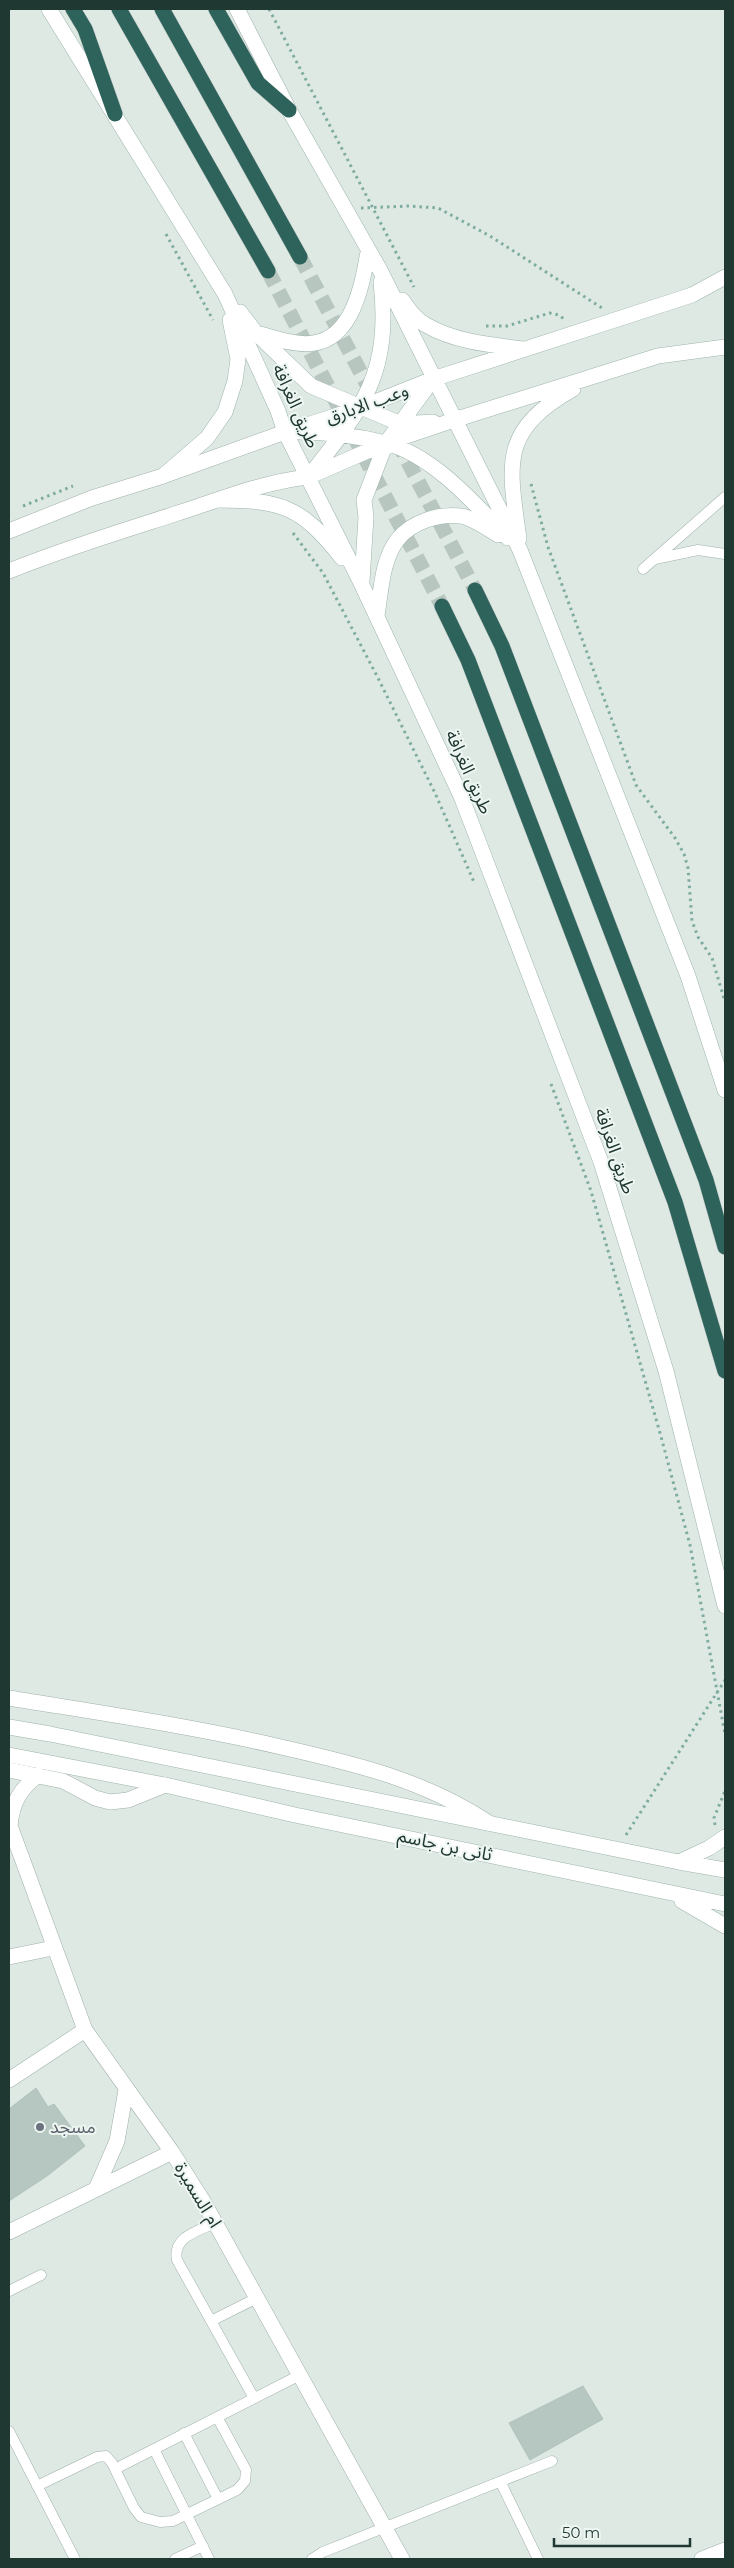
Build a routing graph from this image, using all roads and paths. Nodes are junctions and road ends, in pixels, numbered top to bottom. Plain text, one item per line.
1 (49, 9) edge
2 (73, 9) edge
3 (119, 9) edge
4 (162, 9) edge
5 (216, 9) edge
6 (238, 9) edge
7 (269, 9) edge
8 (289, 110) junction
9 (115, 114) junction
10 (346, 208) junction
11 (372, 208) junction
12 (163, 227) dead end
13 (368, 252) junction
14 (300, 257) tunnel mouth
15 (380, 270) junction
16 (268, 271) tunnel mouth
17 (725, 277) edge
18 (416, 292) dead end
19 (225, 294) junction
20 (619, 319) junction
21 (476, 324) dead end
22 (218, 329) dead end
23 (256, 333) junction
24 (578, 333) junction
25 (725, 347) edge
26 (528, 349) junction
27 (601, 374) junction
28 (434, 379) junction
29 (360, 408) junction
30 (454, 420) junction
31 (400, 424) junction
32 (285, 432) junction
33 (340, 435) junction
34 (386, 444) junction
35 (163, 476) junction
36 (308, 477) junction
37 (530, 480) dead end
38 (74, 486) dead end
39 (725, 497) edge
40 (217, 500) junction
41 (17, 508) dead end
42 (295, 512) junction
43 (9, 531) edge
44 (520, 550) junction
45 (725, 554) edge
46 (652, 560) junction
47 (643, 569) dead end
48 (9, 571) edge
49 (362, 583) junction
50 (475, 590) tunnel mouth
51 (442, 606) tunnel mouth
52 (377, 616) junction
53 (475, 884) dead end
54 (725, 1002) edge
55 (550, 1079) dead end
56 (724, 1082) edge
57 (725, 1247) edge
58 (725, 1371) edge
59 (725, 1606) edge
60 (725, 1680) edge
61 (718, 1692) junction
62 (9, 1698) edge
63 (9, 1727) edge
64 (725, 1734) edge
65 (9, 1755) edge
66 (9, 1770) edge
67 (38, 1775) junction
68 (165, 1785) junction
69 (725, 1792) edge
70 (489, 1823) junction
71 (9, 1825) edge
72 (723, 1839) edge
73 (617, 1849) junction
74 (679, 1862) junction
75 (725, 1870) edge
76 (668, 1893) junction
77 (725, 1904) edge
78 (725, 1926) edge
79 (53, 1948) junction
80 (9, 1957) edge
81 (85, 2030) junction
82 (9, 2080) edge
83 (126, 2090) junction
84 (172, 2152) junction
85 (96, 2189) junction
86 (215, 2223) junction
87 (9, 2232) edge
88 (41, 2275) dead end
89 (9, 2291) edge
90 (257, 2298) junction
91 (211, 2321) junction
92 (300, 2375) junction
93 (254, 2398) junction
94 (217, 2417) junction
95 (9, 2431) edge
96 (184, 2433) junction
97 (154, 2449) junction
98 (552, 2461) dead end
99 (115, 2469) junction
100 (501, 2483) junction
101 (37, 2486) junction
102 (218, 2499) junction
103 (188, 2514) junction
104 (386, 2528) junction
105 (203, 2546) junction
106 (725, 2550) edge
107 (75, 2559) edge
108 (175, 2559) edge
109 (209, 2559) edge
110 (312, 2559) edge
111 (402, 2559) edge
112 (538, 2559) edge
113 (702, 2559) edge

1 - 9 main road, طريق الغرافة
2 - 9 highway
3 - 16 highway
4 - 14 highway
5 - 8 highway
6 - 8 main road
7 - 11 path
8 - 10 main road
9 - 19 main road, طريق الغرافة
10 - 11 path
10 - 13 main road
11 - 18 path
11 - 20 path
12 - 22 path
13 - 15 main road
13 - 23 main road
15 - 26 main road
15 - 28 main road
15 - 29 main road
17 - 20 main road, وعب الابارق
19 - 23 main road
19 - 32 main road, طريق الغرافة
19 - 35 main road
20 - 24 main road, وعب الابارق
21 - 24 path
23 - 29 main road
24 - 26 main road, وعب الابارق
25 - 27 main road
26 - 28 main road, وعب الابارق
27 - 30 main road
27 - 44 main road
28 - 29 main road, وعب الابارق
28 - 30 main road
28 - 31 main road
29 - 31 main road
29 - 32 main road, وعب الابارق
29 - 33 main road
30 - 31 main road
30 - 34 main road
30 - 44 main road
31 - 34 main road
32 - 33 main road
32 - 35 main road, وعب الابارق
32 - 36 main road, طريق الغرافة
33 - 34 main road
33 - 36 main road
34 - 36 main road
34 - 44 main road
34 - 49 main road
35 - 43 main road, وعب الابارق
36 - 40 main road
36 - 49 main road, طريق الغرافة
37 - 54 path
38 - 41 path
39 - 46 lane
40 - 42 main road
40 - 48 main road
42 - 49 main road
42 - 53 path
44 - 52 main road
44 - 56 main road
45 - 46 lane
46 - 47 lane
49 - 52 main road, طريق الغرافة
50 - 57 highway
51 - 58 highway, طريق الغرافة
52 - 59 main road, طريق الغرافة
55 - 61 path
60 - 61 path
61 - 64 path
61 - 73 path
62 - 70 main road, ثانى بن جاسم
63 - 70 main road, ثانى بن جاسم
65 - 68 main road, ثانى بن جاسم
66 - 67 main road
67 - 68 main road
67 - 71 main road, ام السميرة
68 - 76 main road, ثانى بن جاسم
69 - 72 path
70 - 73 main road, ثانى بن جاسم
71 - 79 main road, ام السميرة
72 - 74 main road
73 - 74 main road, ثانى بن جاسم
74 - 75 main road, ثانى بن جاسم
76 - 77 main road, ثانى بن جاسم
76 - 78 main road
79 - 80 main road
79 - 81 main road, ام السميرة
81 - 82 main road
81 - 83 main road, ام السميرة
83 - 84 main road, ام السميرة
83 - 85 main road
84 - 85 main road
84 - 86 main road, ام السميرة
85 - 87 main road
86 - 90 main road, ام السميرة
86 - 91 lane
88 - 89 lane
90 - 91 lane
90 - 92 main road, ام السميرة
91 - 93 lane
92 - 93 lane
92 - 104 main road, ام السميرة
93 - 94 lane
94 - 96 lane
94 - 102 lane
95 - 101 lane
96 - 97 lane
96 - 102 lane
97 - 99 lane
97 - 103 lane
98 - 100 lane
99 - 101 lane
99 - 103 lane
100 - 104 lane
100 - 112 lane
101 - 107 lane
102 - 103 lane
103 - 105 lane
104 - 110 lane
104 - 111 main road, ام السميرة
105 - 108 lane
105 - 109 lane
106 - 113 main road

